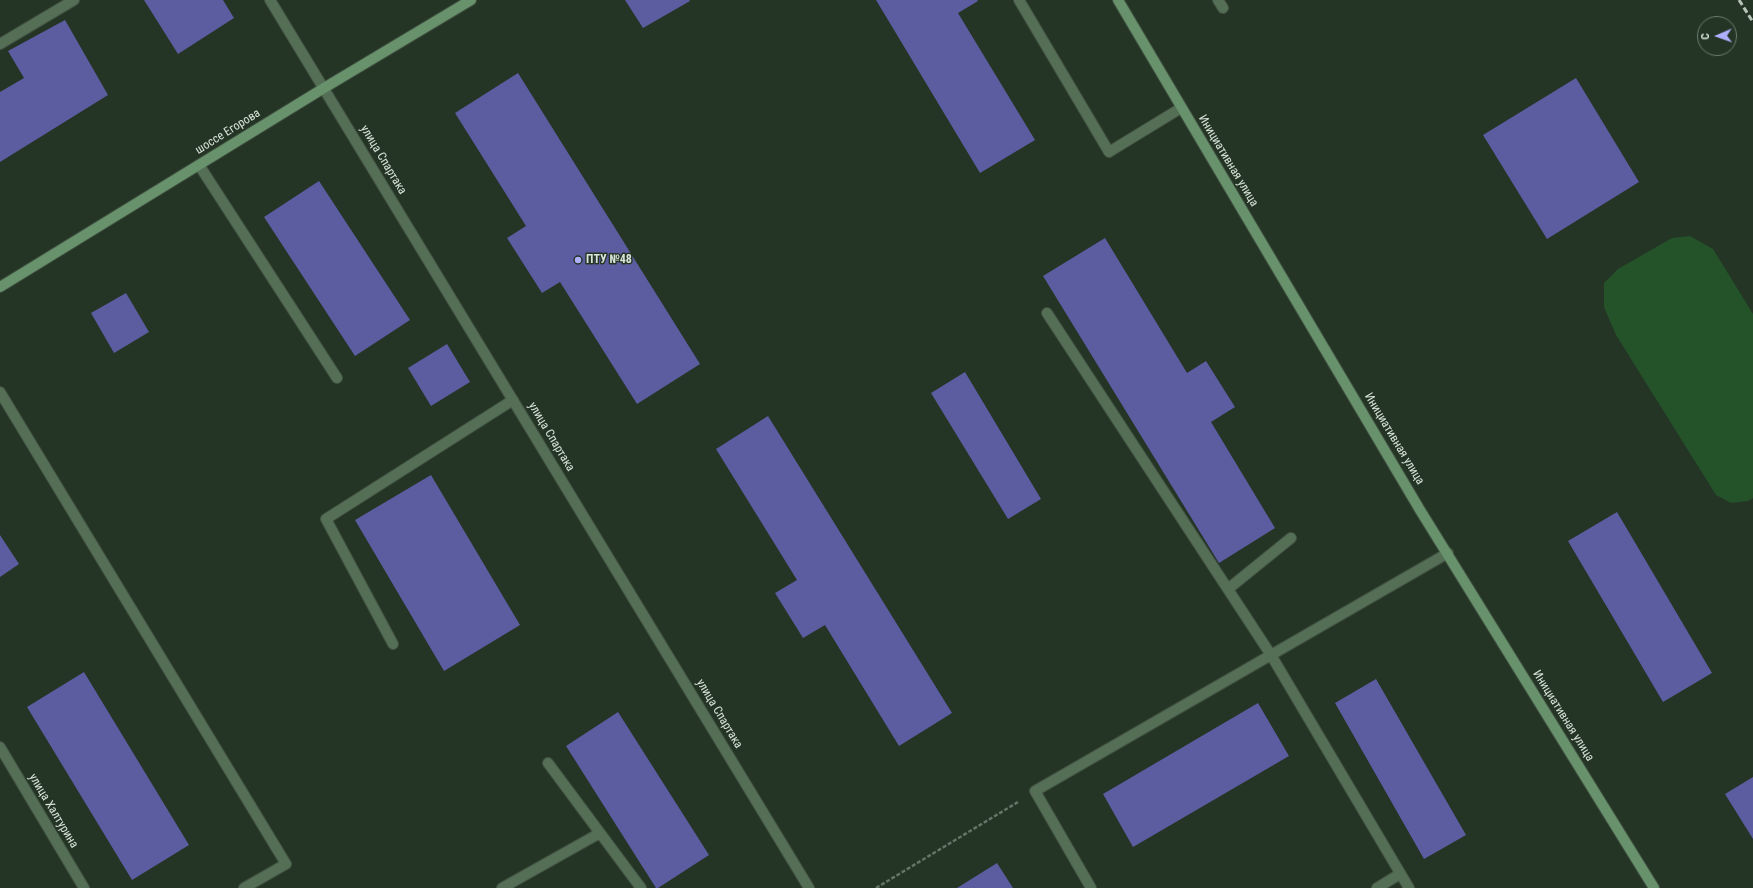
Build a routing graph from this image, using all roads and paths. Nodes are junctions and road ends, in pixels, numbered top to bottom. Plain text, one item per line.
1 (74, 0) edge
2 (270, 0) edge
3 (471, 0) edge
4 (1018, 0) edge
5 (1118, 0) edge
6 (0, 44) edge
7 (324, 88) junction
8 (1181, 108) junction
9 (199, 165) junction
10 (0, 287) edge
11 (1047, 313) dead end
12 (337, 378) dead end
13 (0, 392) edge
14 (513, 400) junction
15 (1291, 538) dead end
16 (1448, 553) junction
17 (1228, 589) junction
18 (393, 644) dead end
19 (1271, 655) junction
20 (0, 747) edge
21 (548, 763) dead end
22 (1035, 791) junction
23 (600, 833) junction
24 (1400, 874) junction
25 (84, 888) edge
26 (244, 888) edge
27 (502, 888) edge
28 (641, 888) edge
29 (809, 888) edge
30 (876, 888) edge
31 (1091, 888) edge
32 (1377, 888) edge
33 (1409, 888) edge
34 (1654, 888) edge

1 - 6 street
2 - 7 street, улица Спартака
3 - 7 main road, шоссе Егорова
4 - 8 street
5 - 8 main road, Инициативная улица
7 - 9 main road, шоссе Егорова
7 - 14 street, улица Спартака
8 - 16 main road, Инициативная улица
9 - 10 main road, шоссе Егорова
9 - 12 street
11 - 17 street
13 - 26 street
14 - 18 street
14 - 29 street, улица Спартака
15 - 17 street
16 - 19 street
16 - 34 main road, Инициативная улица
17 - 19 street
19 - 22 street
19 - 24 street
20 - 25 street, улица Халтурина
21 - 23 street
22 - 30 path
22 - 31 street
23 - 27 street
23 - 28 street
24 - 32 street
24 - 33 street

